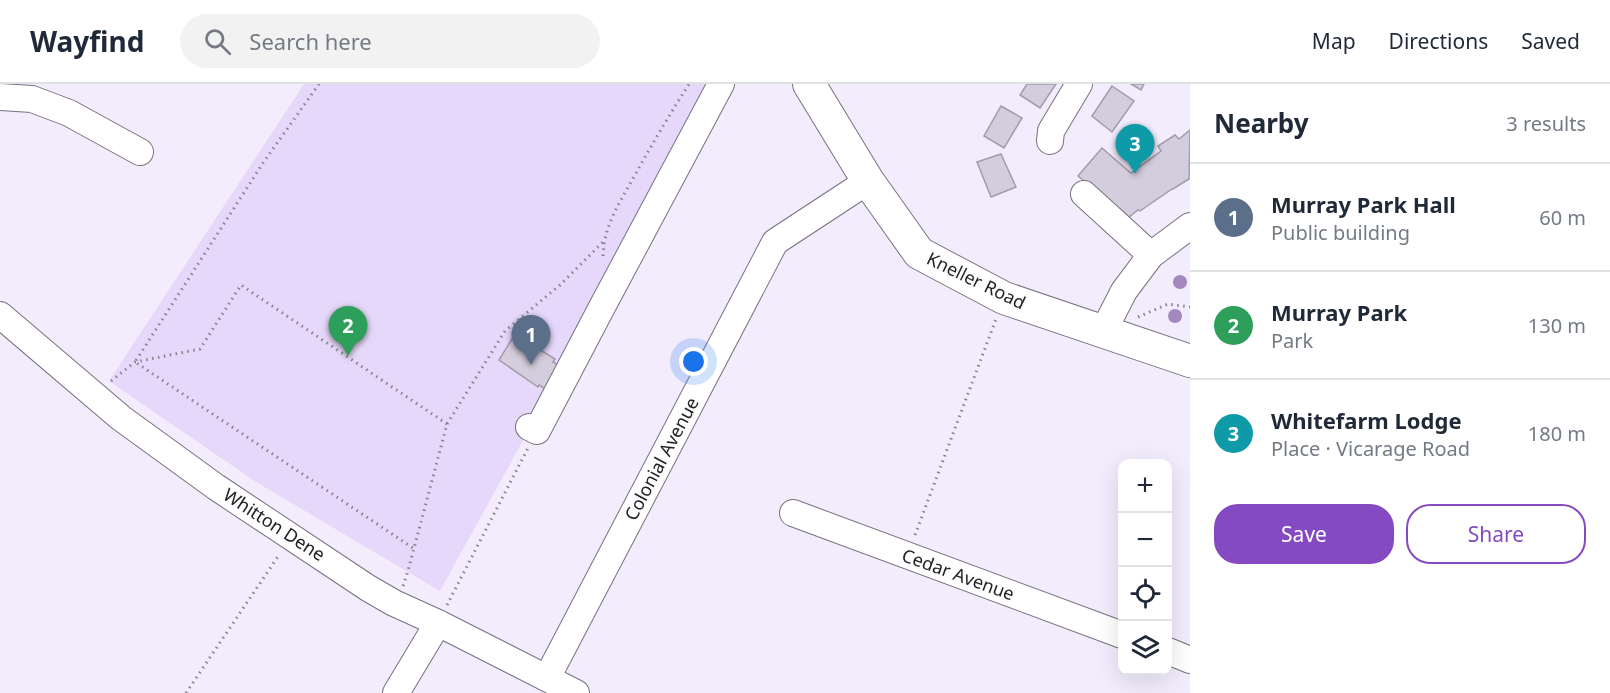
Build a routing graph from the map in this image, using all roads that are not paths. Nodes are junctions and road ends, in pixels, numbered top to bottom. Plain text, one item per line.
1 (721, 84) edge
2 (809, 84) edge
3 (1079, 84) edge
4 (0, 96) edge
5 (1050, 141) dead end
6 (140, 152) dead end
7 (867, 181) junction
8 (1084, 194) dead end
9 (1190, 226) edge
10 (1150, 255) junction
11 (2, 319) edge
12 (1103, 332) junction
13 (1190, 361) edge
14 (533, 429) road end
15 (794, 513) dead end
16 (438, 623) junction
17 (1118, 634) edge
18 (1172, 653) edge
19 (1190, 660) edge
20 (547, 678) junction
21 (396, 693) edge
22 (576, 693) edge

1 - 14 street
2 - 7 main road, Kneller Road
3 - 5 street
4 - 6 street
7 - 12 main road, Kneller Road
7 - 20 street, Colonial Avenue
8 - 10 street
9 - 10 street
10 - 12 street
11 - 16 street, Whitton Dene
12 - 13 main road, Kneller Road
15 - 17 street, Cedar Avenue
16 - 20 street, Whitton Dene
16 - 21 street
18 - 19 street
20 - 22 street, Whitton Dene

